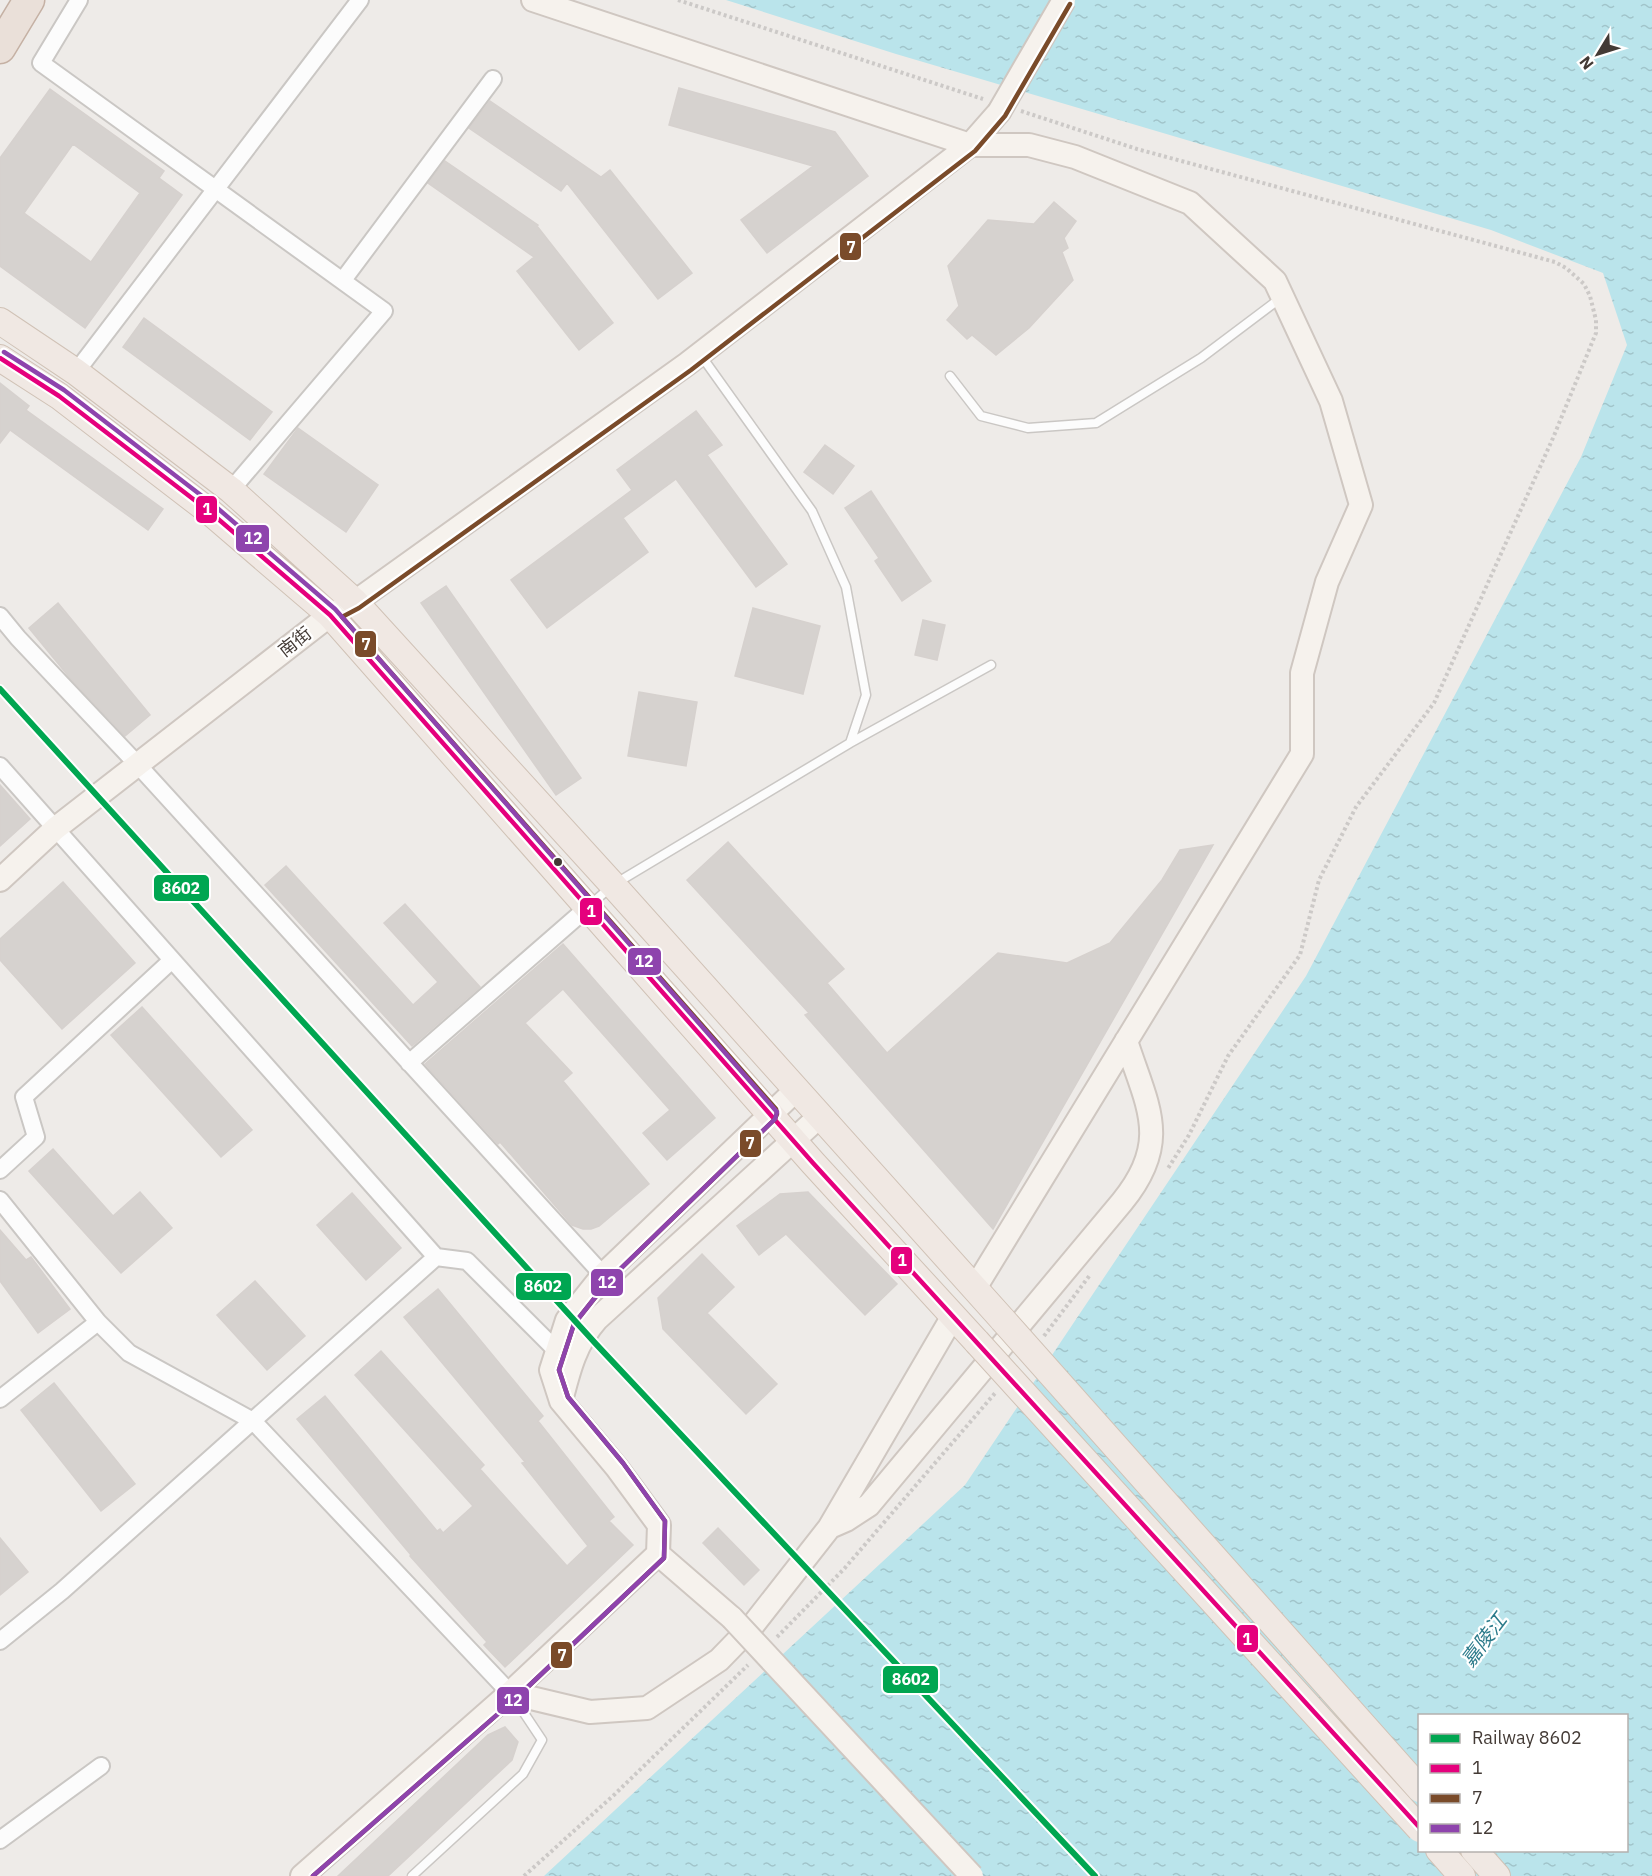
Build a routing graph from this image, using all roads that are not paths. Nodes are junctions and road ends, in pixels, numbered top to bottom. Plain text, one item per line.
1 (29, 0) edge
2 (79, 0) edge
3 (360, 0) edge
4 (533, 0) edge
5 (1064, 0) edge
6 (0, 48) edge
7 (494, 79) dead end
8 (970, 145) junction
9 (216, 189) junction
10 (343, 280) junction
11 (1283, 297) junction
12 (0, 321) edge
13 (700, 354) junction
14 (0, 358) edge
15 (76, 372) junction
16 (950, 376) dead end
17 (231, 490) junction
18 (355, 602) junction
19 (330, 615) junction
20 (0, 616) edge
21 (991, 665) dead end
22 (850, 743) junction
23 (138, 765) junction
24 (0, 766) edge
25 (56, 828) junction
26 (0, 880) edge
27 (613, 885) junction
28 (587, 908) junction
29 (172, 960) junction
30 (1126, 1041) junction
31 (409, 1063) junction
32 (796, 1090) junction
33 (770, 1114) junction
34 (820, 1116) junction
35 (793, 1140) junction
36 (0, 1170) edge
37 (0, 1200) edge
38 (436, 1257) junction
39 (603, 1275) junction
40 (975, 1288) junction
41 (953, 1316) junction
42 (98, 1322) junction
43 (564, 1357) junction
44 (0, 1399) edge
45 (253, 1420) junction
46 (828, 1528) junction
47 (658, 1554) junction
48 (0, 1641) edge
49 (510, 1693) junction
50 (101, 1766) dead end
51 (1418, 1788) edge
52 (1418, 1828) edge
53 (0, 1840) edge
54 (1440, 1852) edge
55 (1475, 1852) edge
56 (302, 1876) edge
57 (412, 1876) edge
58 (972, 1876) edge
59 (1462, 1876) edge
60 (1497, 1876) edge

1 - 6 highway
2 - 9 street
3 - 9 street
4 - 8 street
5 - 8 street, 南街, bridge
7 - 10 street
8 - 11 street
8 - 13 street, 南街
9 - 10 street
9 - 15 street
10 - 17 street
11 - 16 lane
11 - 30 street
12 - 15 main road
13 - 18 street, 南街
13 - 22 lane
14 - 19 main road
15 - 17 main road
17 - 18 main road
18 - 19 street, 南街
18 - 27 main road
19 - 23 street, 南街
19 - 28 main road
20 - 23 street
21 - 22 lane
22 - 27 lane
23 - 25 street, 南街
23 - 31 street
24 - 25 street
25 - 26 street, 南街
25 - 29 street
27 - 28 lane
27 - 32 main road
28 - 31 street
28 - 33 main road
29 - 36 street
29 - 38 street
30 - 40 street
30 - 46 street
31 - 39 street
32 - 33 street
32 - 34 main road
33 - 35 main road
33 - 39 street
34 - 35 street
34 - 40 main road
35 - 41 main road
35 - 43 street
37 - 42 street
38 - 43 street
38 - 45 street
39 - 43 street
40 - 51 main road, bridge
41 - 46 street
41 - 52 main road, bridge
42 - 44 street
42 - 45 street
43 - 47 street
45 - 48 street
45 - 49 street
46 - 49 street
47 - 49 street
47 - 58 street, bridge
49 - 56 street
49 - 57 lane
50 - 53 street
54 - 59 main road
55 - 60 main road

